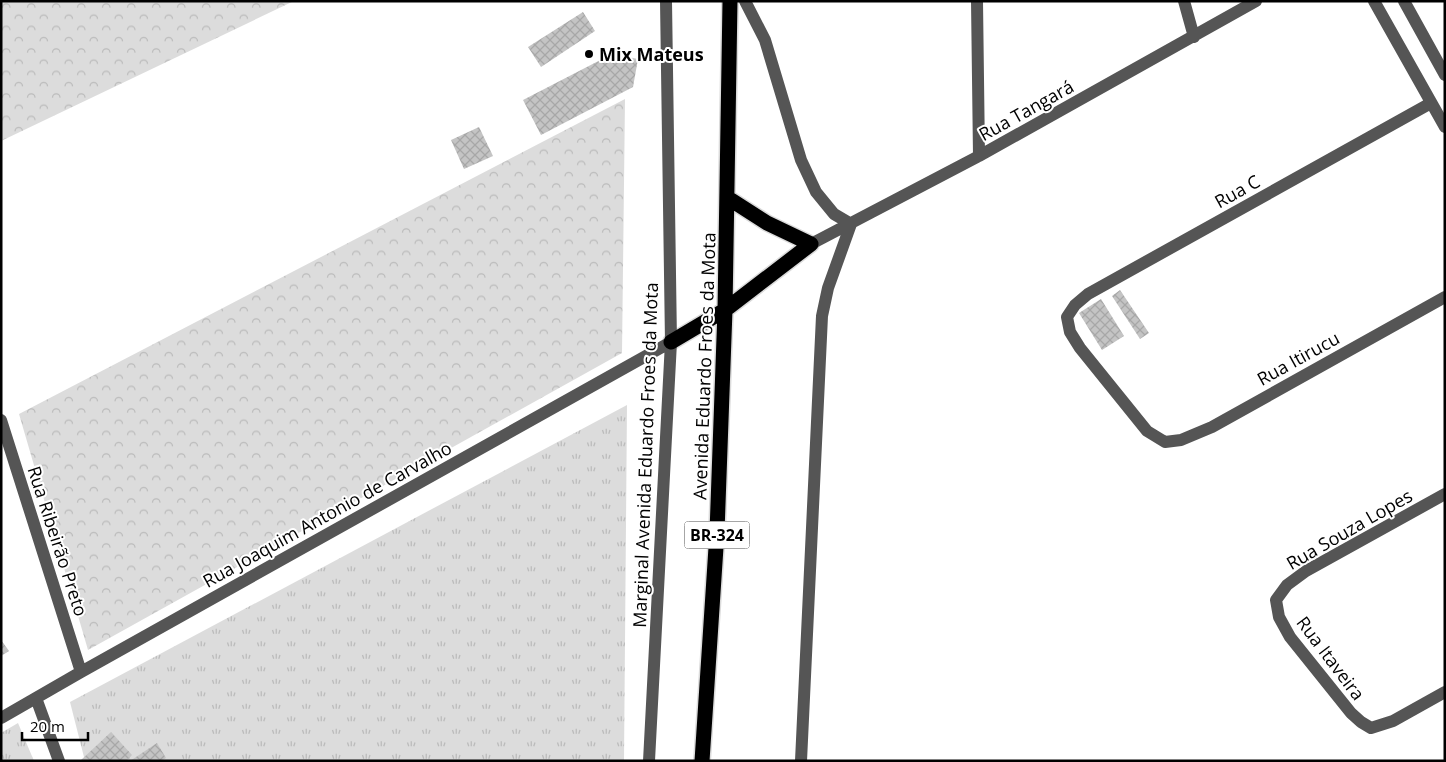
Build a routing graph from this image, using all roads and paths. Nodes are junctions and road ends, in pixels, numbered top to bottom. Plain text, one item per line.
1 (666, 1) edge
2 (730, 1) edge
3 (745, 1) edge
4 (977, 1) edge
5 (1184, 1) edge
6 (1256, 1) edge
7 (1374, 1) edge
8 (1404, 1) edge
9 (1194, 37) junction
10 (1445, 75) edge
11 (1431, 103) junction
12 (1445, 127) edge
13 (979, 156) junction
14 (728, 198) junction
15 (851, 224) junction
16 (811, 244) junction
17 (1445, 297) edge
18 (725, 310) junction
19 (671, 342) junction
20 (1, 420) edge
21 (1165, 442) joint
22 (1445, 494) edge
23 (1276, 600) joint
24 (81, 672) junction
25 (1445, 692) edge
26 (36, 698) junction
27 (1, 718) edge
28 (59, 761) edge
29 (649, 761) edge
30 (702, 761) edge
31 (801, 761) edge

1 - 19 street, Marginal Avenida Eduardo Froes da Mota
2 - 14 highway, Avenida Eduardo Froes da Mota / BR-324
3 - 15 street
4 - 13 street
5 - 9 street
6 - 9 street, Rua Tangará
7 - 11 street
8 - 10 street
9 - 13 street, Rua Tangará
11 - 12 street
11 - 21 street, Rua C
13 - 15 street, Rua Tangará
14 - 16 highway
14 - 18 highway, Avenida Eduardo Froes da Mota / BR-324
15 - 16 street, Rua Tangará
15 - 31 street
16 - 18 highway
17 - 21 street, Rua Itirucu
18 - 19 highway
18 - 30 highway, Avenida Eduardo Froes da Mota / BR-324
19 - 24 street, Rua Joaquim Antonio de Carvalho
19 - 29 street, Marginal Avenida Eduardo Froes da Mota
20 - 24 street, Rua Ribeirão Preto
22 - 23 street, Rua Souza Lopes
23 - 25 street, Rua Itaveira
24 - 26 street, Rua Joaquim Antonio de Carvalho
26 - 27 street, Rua Joaquim Antonio de Carvalho
26 - 28 street

